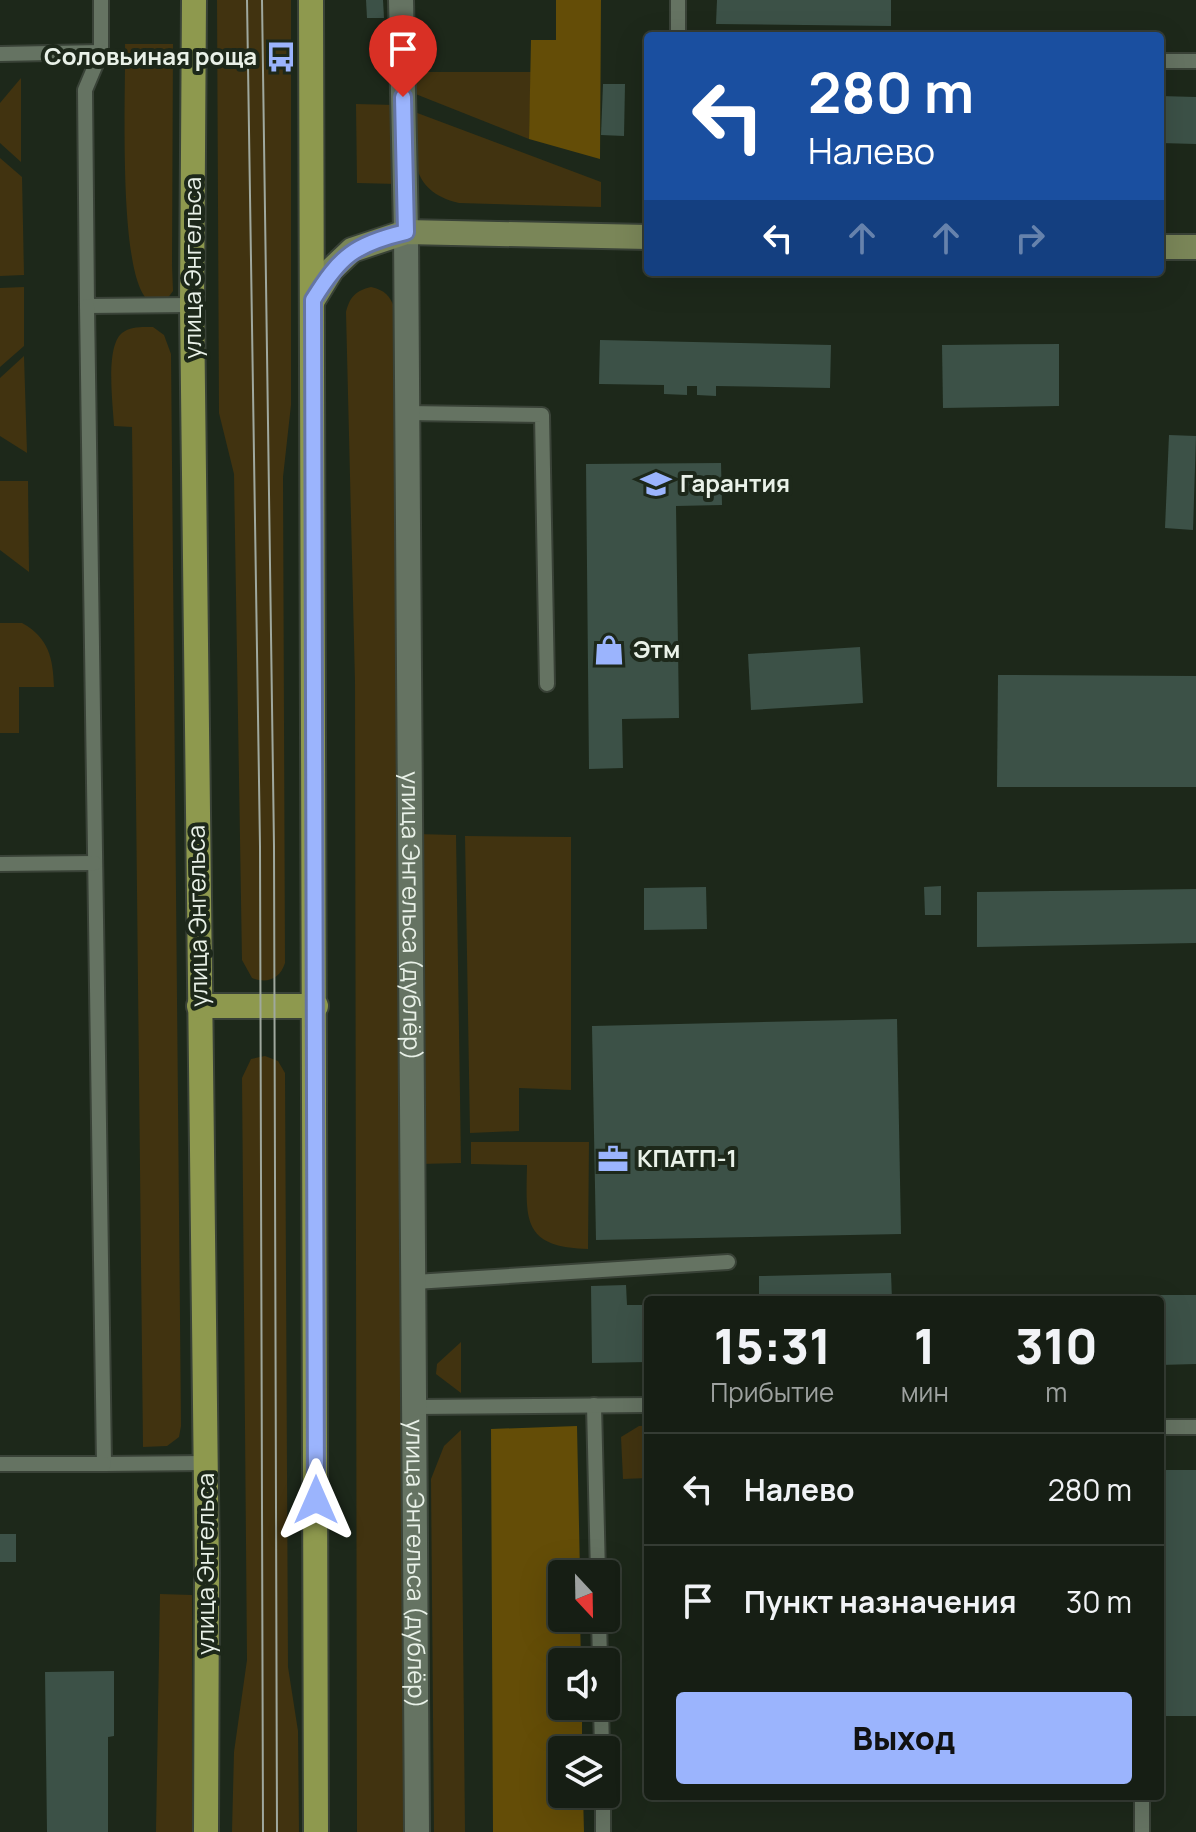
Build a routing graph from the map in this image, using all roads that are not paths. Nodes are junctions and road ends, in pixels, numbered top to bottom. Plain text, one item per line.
1 (101, 0) edge
2 (194, 0) edge
3 (311, 0) edge
4 (401, 0) edge
5 (678, 0) edge
6 (678, 32) edge
7 (101, 52) junction
8 (0, 54) edge
9 (1164, 61) edge
10 (1196, 61) edge
11 (406, 232) junction
12 (644, 237) edge
13 (1164, 247) edge
14 (1196, 247) edge
15 (313, 300) junction
16 (192, 305) junction
17 (87, 306) junction
18 (407, 413) junction
19 (547, 684) dead end
20 (95, 863) junction
21 (0, 864) edge
22 (199, 1006) junction
23 (316, 1006) junction
24 (728, 1262) dead end
25 (415, 1282) junction
26 (594, 1405) junction
27 (644, 1405) edge
28 (415, 1407) junction
29 (1164, 1427) edge
30 (1196, 1427) edge
31 (205, 1463) junction
32 (0, 1464) edge
33 (104, 1464) junction
34 (598, 1560) edge
35 (1142, 1800) edge
36 (603, 1808) edge
37 (206, 1832) edge
38 (316, 1832) edge
39 (417, 1832) edge
40 (603, 1832) edge
41 (1142, 1832) edge

1 - 7 lane
2 - 16 main road, улица Энгельса
3 - 15 main road
4 - 11 street, улица Энгельса (дублёр)
5 - 6 lane
7 - 8 lane
7 - 17 lane
9 - 10 lane
11 - 12 street
11 - 15 street
11 - 18 street, улица Энгельса (дублёр)
13 - 14 street
15 - 23 main road
16 - 17 lane
16 - 22 main road, улица Энгельса
17 - 20 lane
18 - 19 lane
18 - 25 street, улица Энгельса (дублёр)
20 - 21 lane
20 - 33 lane
22 - 23 main road
22 - 31 main road, улица Энгельса
23 - 38 main road
24 - 25 lane
25 - 28 street, улица Энгельса (дублёр)
26 - 27 lane
26 - 28 lane
26 - 34 lane
28 - 39 street, улица Энгельса (дублёр)
29 - 30 lane
31 - 33 lane
31 - 37 main road, улица Энгельса
32 - 33 lane
35 - 41 lane
36 - 40 lane

